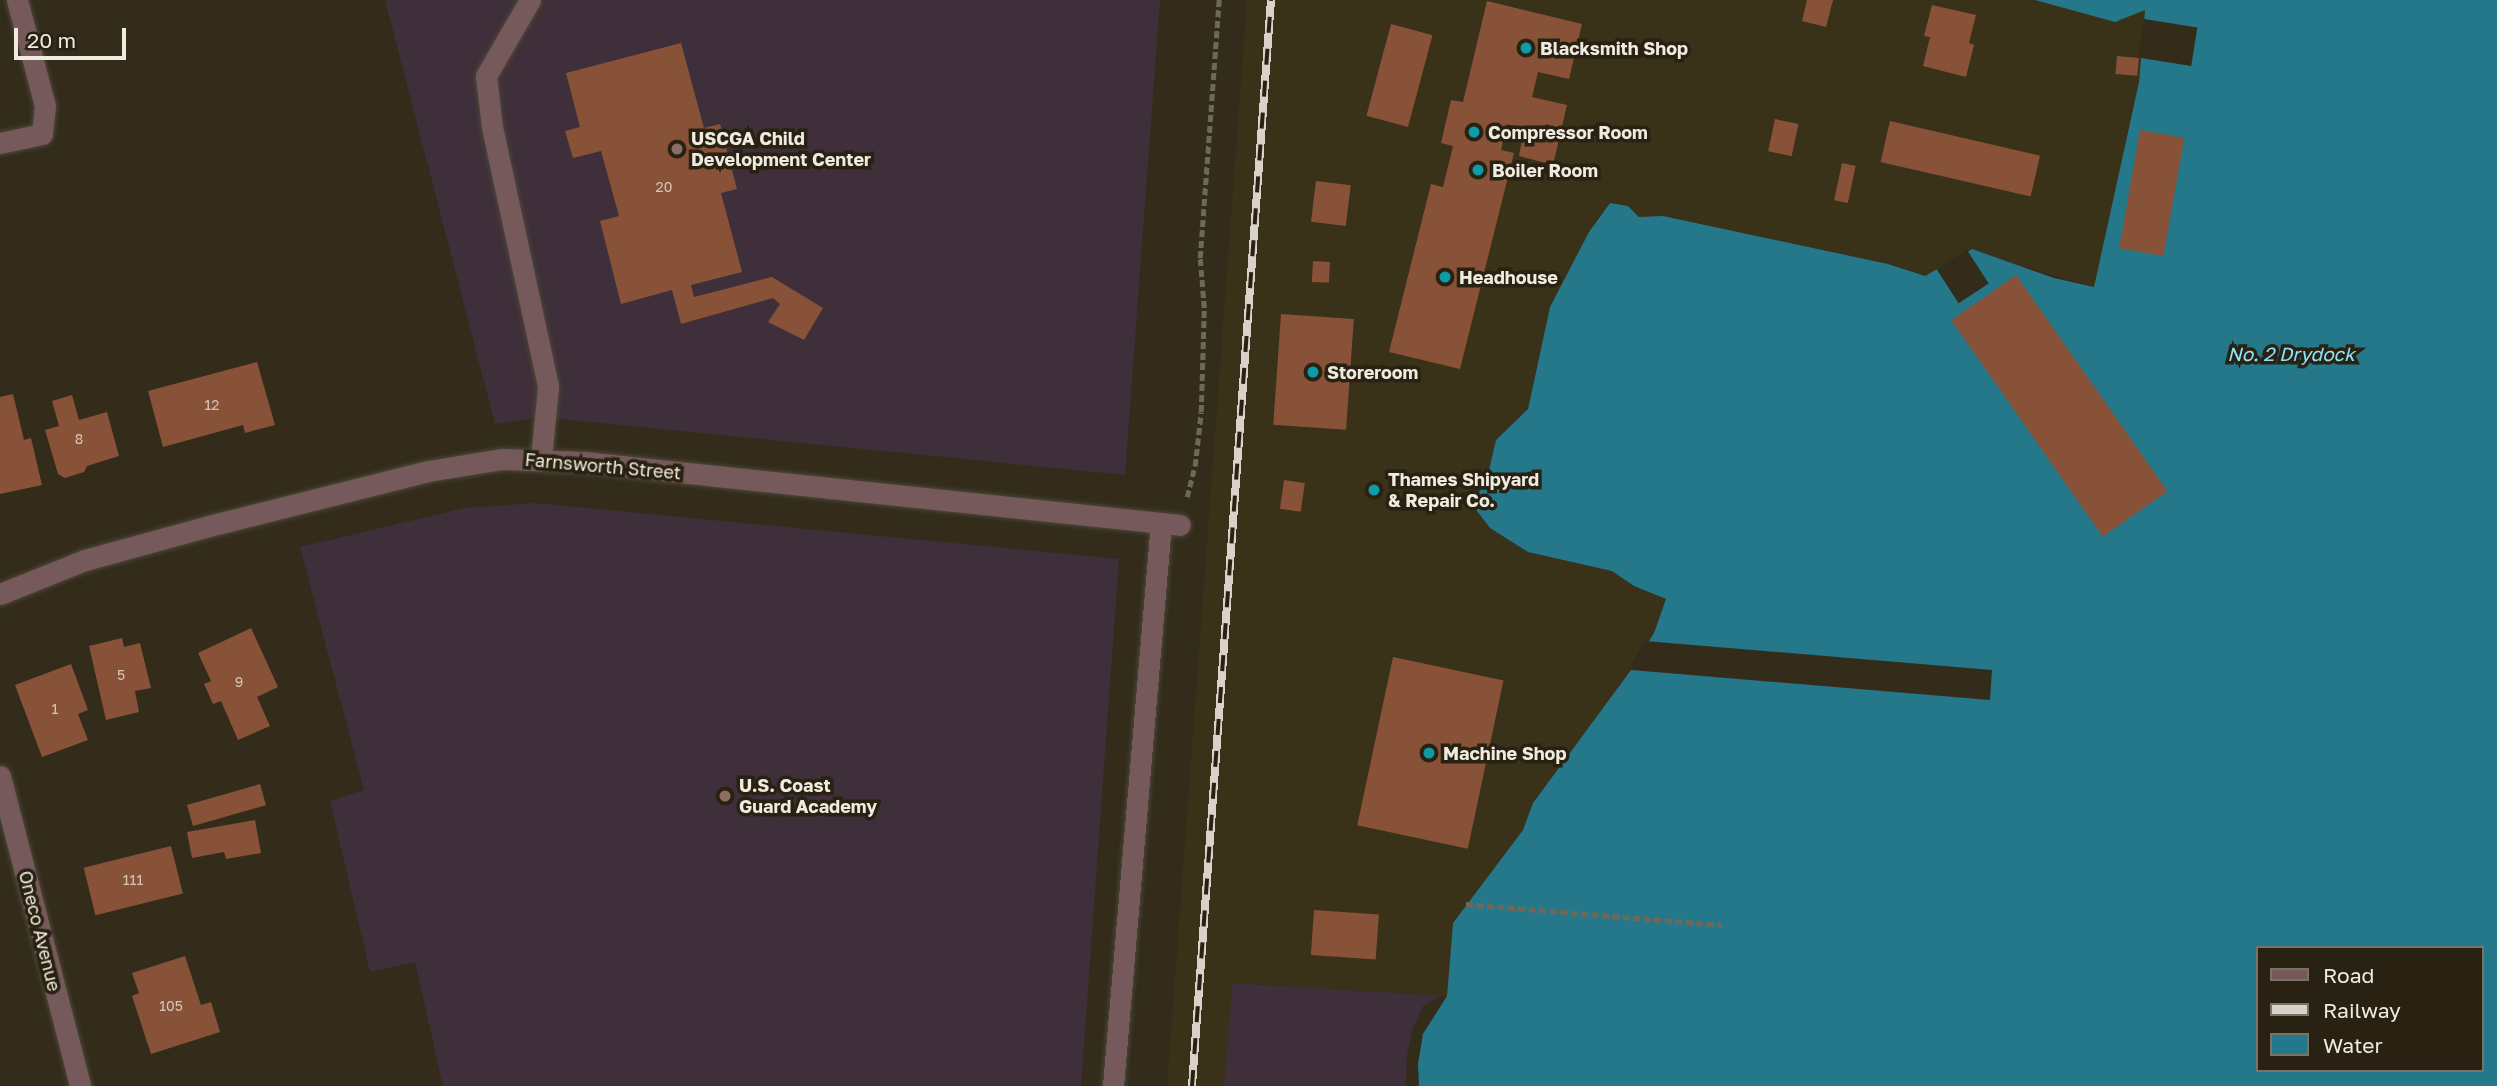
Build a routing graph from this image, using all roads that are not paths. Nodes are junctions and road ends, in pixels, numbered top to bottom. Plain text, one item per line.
1 (17, 0) edge
2 (530, 0) edge
3 (0, 143) edge
4 (541, 459) junction
5 (0, 594) edge
6 (0, 776) edge
7 (80, 1086) edge
8 (1113, 1086) edge

1 - 3 street
2 - 4 street
4 - 5 street, Farnsworth Street
4 - 8 street, Farnsworth Street
6 - 7 street, Oneco Avenue

